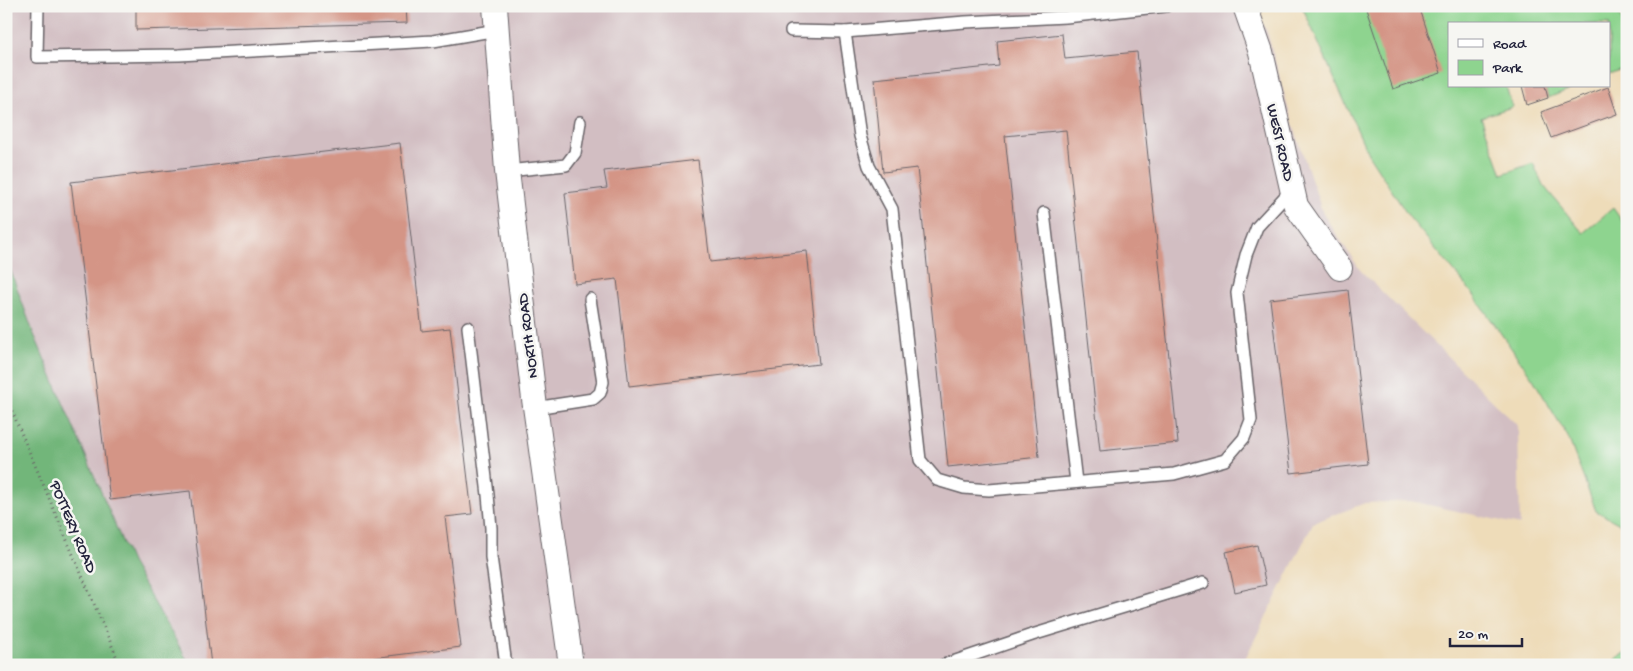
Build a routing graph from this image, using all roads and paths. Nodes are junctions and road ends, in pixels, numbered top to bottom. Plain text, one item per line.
1 (38, 6) edge
2 (495, 6) edge
3 (1166, 6) edge
4 (1245, 6) edge
5 (497, 30) junction
6 (791, 31) dead end
7 (845, 32) junction
8 (580, 122) dead end
9 (507, 171) junction
10 (1292, 188) junction
11 (1044, 213) dead end
12 (1340, 268) dead end
13 (590, 299) dead end
14 (468, 327) dead end
15 (6, 397) edge
16 (535, 408) junction
17 (1076, 482) junction
18 (1203, 584) dead end
19 (120, 665) edge
20 (506, 665) edge
21 (571, 665) edge
22 (944, 665) edge

1 - 5 lane
2 - 5 street, NORTH ROAD
3 - 7 lane
4 - 10 street, WEST ROAD
5 - 9 street, NORTH ROAD
6 - 7 lane
7 - 17 lane
8 - 9 lane
9 - 16 street, NORTH ROAD
10 - 12 street, WEST ROAD
10 - 17 lane
11 - 17 lane
13 - 16 lane
14 - 20 lane
15 - 19 path, POTTERY ROAD
16 - 21 street, NORTH ROAD
18 - 22 lane

